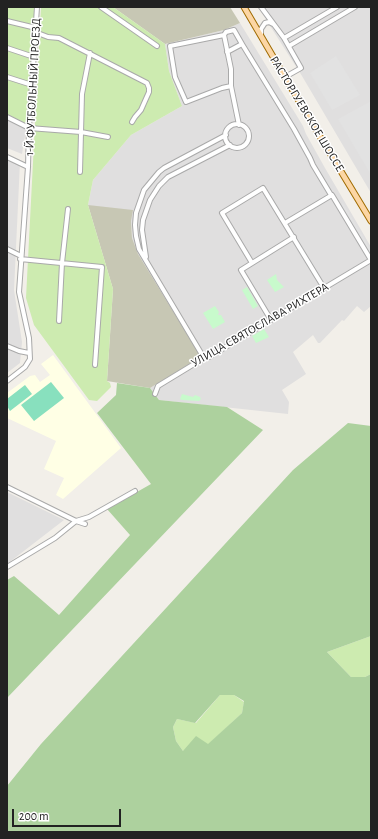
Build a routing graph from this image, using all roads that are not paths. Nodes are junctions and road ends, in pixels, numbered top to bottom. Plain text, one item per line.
1 (37, 7) edge
2 (102, 7) edge
3 (244, 7) edge
4 (261, 7) edge
5 (337, 7) edge
6 (355, 7) edge
7 (7, 21) edge
8 (308, 24) junction
9 (275, 26) junction
10 (35, 30) junction
11 (313, 32) junction
12 (224, 35) junction
13 (261, 35) junction
14 (284, 38) junction
15 (242, 44) junction
16 (157, 46) dead end
17 (289, 46) junction
18 (7, 48) edge
19 (228, 52) junction
20 (90, 53) junction
21 (34, 57) junction
22 (7, 77) edge
23 (285, 77) junction
24 (32, 85) junction
25 (231, 86) junction
26 (7, 117) edge
27 (132, 122) dead end
28 (239, 125) junction
29 (29, 128) junction
30 (81, 132) junction
31 (226, 135) junction
32 (108, 137) dead end
33 (230, 145) junction
34 (7, 157) edge
35 (28, 167) junction
36 (80, 172) dead end
37 (331, 195) junction
38 (68, 209) dead end
39 (371, 221) edge
40 (285, 223) junction
41 (294, 237) junction
42 (7, 249) edge
43 (21, 257) junction
44 (371, 260) edge
45 (147, 262) junction
46 (62, 263) junction
47 (252, 263) junction
48 (324, 288) junction
49 (271, 320) junction
50 (59, 321) dead end
51 (7, 346) edge
52 (29, 353) junction
53 (204, 358) junction
54 (95, 365) dead end
55 (7, 381) edge
56 (155, 394) dead end
57 (7, 487) edge
58 (134, 491) dead end
59 (76, 521) junction
60 (85, 524) dead end
61 (7, 567) edge

1 - 10 street, 1-Й ФУТБОЛЬНЫЙ ПРОЕЗД
2 - 16 street
3 - 13 main road, РАСТОРГУЕВСКОЕ ШОССЕ
4 - 9 street
5 - 8 street
6 - 11 street
7 - 10 street
8 - 11 street
8 - 14 street
9 - 13 street
9 - 14 street
10 - 20 street
10 - 21 street, 1-Й ФУТБОЛЬНЫЙ ПРОЕЗД
11 - 17 street
12 - 15 street
12 - 19 street
12 - 25 street
13 - 23 main road, РАСТОРГУЕВСКОЕ ШОССЕ
14 - 17 street
15 - 19 street
15 - 37 street
17 - 23 street
18 - 21 street
19 - 25 street
20 - 27 street
20 - 30 street
21 - 24 street, 1-Й ФУТБОЛЬНЫЙ ПРОЕЗД
22 - 24 street
23 - 39 main road, РАСТОРГУЕВСКОЕ ШОССЕ
24 - 29 street, 1-Й ФУТБОЛЬНЫЙ ПРОЕЗД
25 - 28 street
26 - 29 street
28 - 31 street
28 - 33 street
29 - 30 street
29 - 35 street, 1-Й ФУТБОЛЬНЫЙ ПРОЕЗД
30 - 32 street
30 - 36 street
31 - 33 street
31 - 45 street
33 - 45 street
34 - 35 street, 1-Й ФУТБОЛЬНЫЙ ПРОЕЗД
35 - 43 street, 1-Й ФУТБОЛЬНЫЙ ПРОЕЗД
37 - 40 street
37 - 44 street
38 - 46 street
40 - 41 street
40 - 47 street
41 - 47 street
41 - 48 street
42 - 43 street
43 - 46 street
43 - 52 street, 1-Й ФУТБОЛЬНЫЙ ПРОЕЗД
44 - 48 street, УЛИЦА СВЯТОСЛАВА РИХТЕРА
45 - 53 street
46 - 50 street
46 - 54 street
47 - 49 street
48 - 49 street, УЛИЦА СВЯТОСЛАВА РИХТЕРА
49 - 53 street, УЛИЦА СВЯТОСЛАВА РИХТЕРА
51 - 52 street
52 - 55 street
53 - 56 street, УЛИЦА СВЯТОСЛАВА РИХТЕРА
57 - 59 street
58 - 59 street
59 - 60 street
59 - 61 street

